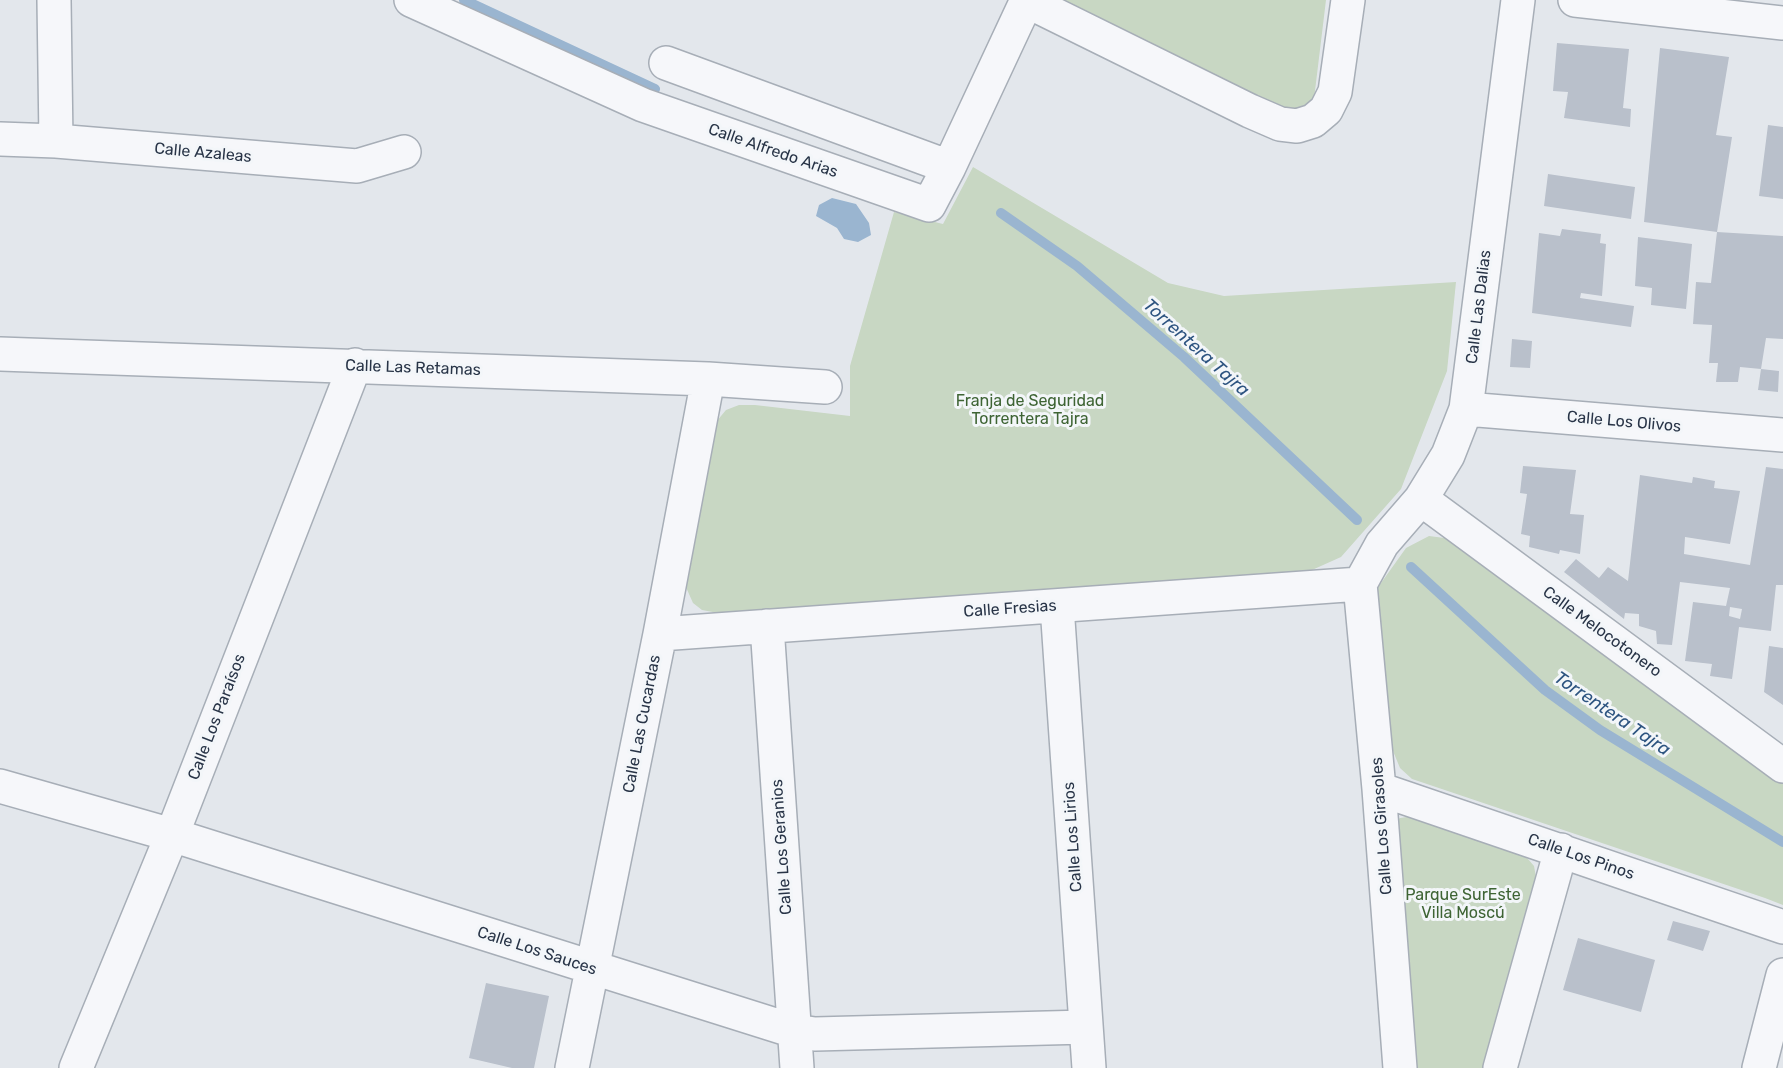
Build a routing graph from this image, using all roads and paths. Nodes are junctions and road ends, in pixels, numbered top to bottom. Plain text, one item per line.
1 (54, 0) edge
2 (411, 0) edge
3 (1027, 0) edge
4 (1348, 0) edge
5 (1518, 0) edge
6 (1575, 0) edge
7 (1783, 23) edge
8 (666, 63) dead end
9 (0, 139) edge
10 (56, 141) junction
11 (404, 152) dead end
12 (950, 167) junction
13 (0, 354) edge
14 (355, 365) junction
15 (708, 379) junction
16 (825, 387) dead end
17 (1466, 409) junction
18 (1783, 435) edge
19 (1421, 499) junction
20 (1360, 584) junction
21 (1057, 606) junction
22 (767, 626) junction
23 (660, 634) junction
24 (1783, 766) edge
25 (0, 786) edge
26 (1379, 789) junction
27 (172, 835) junction
28 (1561, 850) junction
29 (1783, 927) edge
30 (592, 968) junction
31 (1783, 975) edge
32 (1086, 1027) junction
33 (794, 1031) junction
34 (76, 1068) edge
35 (572, 1068) edge
36 (797, 1068) edge
37 (1089, 1068) edge
38 (1400, 1068) edge
39 (1500, 1068) edge
40 (1759, 1068) edge

1 - 10 street
2 - 12 street, Calle Alfredo Arias
3 - 4 street
3 - 12 street, Calle Alfredo Arias
5 - 17 street, Calle Las Dalias
6 - 7 street
8 - 12 street
9 - 10 street, Calle Azaleas
10 - 11 street, Calle Azaleas
13 - 14 street, Calle Las Retamas
14 - 15 street, Calle Las Retamas
14 - 27 street, Calle Los Paraísos
15 - 16 street, Calle Las Retamas
15 - 23 street, Calle Las Cucardas
17 - 18 street, Calle Los Olivos
17 - 19 street, Calle Las Dalias
19 - 20 street, Calle Las Dalias
19 - 24 street, Calle Melocotonero
20 - 21 street, Calle Fresias
20 - 26 street, Calle Los Girasoles
21 - 22 street, Calle Fresias
21 - 32 street, Calle Los Lirios
22 - 23 street, Calle Fresias
22 - 33 street, Calle Los Geranios
23 - 30 street, Calle Las Cucardas
25 - 27 street, Calle Los Sauces
26 - 28 street, Calle Los Pinos
26 - 38 street, Calle Los Girasoles
27 - 30 street, Calle Los Sauces
27 - 34 street, Calle Los Paraísos
28 - 29 street, Calle Los Pinos
28 - 39 street
30 - 33 street, Calle Los Sauces
30 - 35 street, Calle Las Cucardas
31 - 40 street
32 - 33 street, Calle Los Sauces
32 - 37 street, Calle Los Lirios
33 - 36 street, Calle Los Geranios

